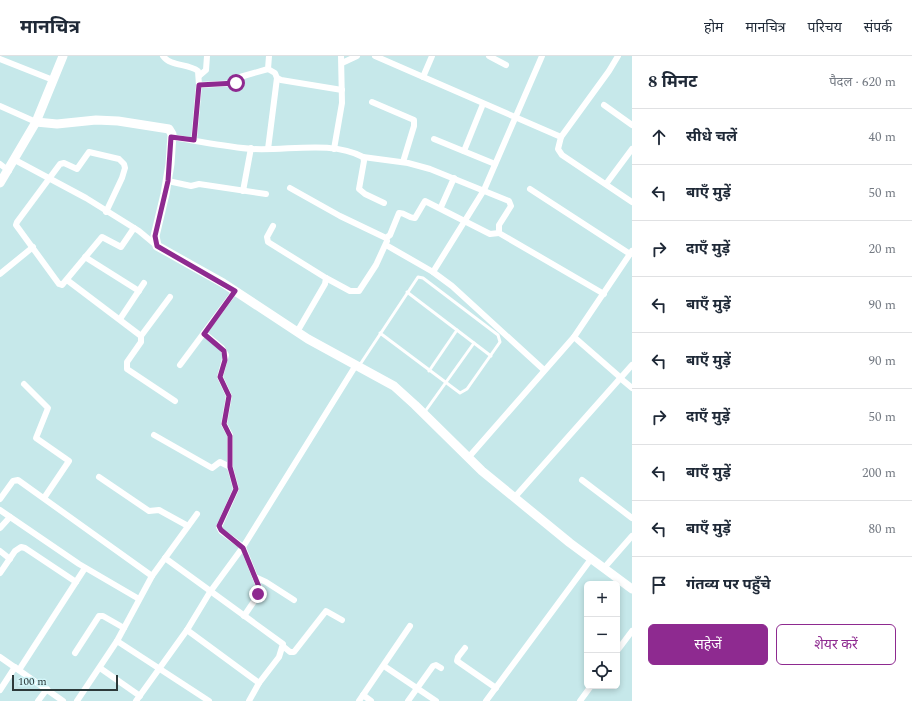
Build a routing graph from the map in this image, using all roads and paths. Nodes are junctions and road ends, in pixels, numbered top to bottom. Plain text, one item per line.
1 (63, 56) edge
2 (163, 56) edge
3 (207, 56) edge
4 (269, 56) edge
5 (341, 56) edge
6 (357, 56) edge
7 (375, 56) edge
8 (432, 56) edge
9 (488, 56) edge
10 (542, 56) edge
11 (618, 56) edge
12 (0, 60) edge
13 (342, 63) junction
14 (506, 65) dead end
15 (268, 69) junction
16 (199, 76) junction
17 (423, 77) junction
18 (277, 78) junction
19 (53, 80) junction
20 (199, 85) junction
21 (342, 90) junction
22 (372, 102) dead end
23 (483, 104) junction
24 (604, 105) dead end
25 (0, 106) edge
26 (515, 117) junction
27 (36, 122) junction
28 (632, 125) edge
29 (171, 137) junction
30 (561, 137) junction
31 (434, 139) dead end
32 (194, 140) junction
33 (251, 148) junction
34 (268, 149) junction
35 (334, 149) junction
36 (632, 149) edge
37 (464, 151) junction
38 (363, 157) junction
39 (15, 160) junction
40 (403, 162) junction
41 (0, 164) edge
42 (495, 164) junction
43 (9, 171) junction
44 (454, 178) junction
45 (50, 179) junction
46 (168, 181) junction
47 (0, 183) edge
48 (606, 184) junction
49 (290, 188) dead end
50 (530, 189) dead end
51 (484, 190) junction
52 (243, 191) junction
53 (266, 194) dead end
54 (632, 202) edge
55 (384, 203) dead end
56 (441, 207) junction
57 (106, 212) junction
58 (466, 220) junction
59 (273, 226) dead end
60 (134, 228) junction
61 (499, 233) junction
62 (389, 238) junction
63 (386, 245) junction
64 (157, 246) junction
65 (33, 247) junction
66 (631, 253) edge
67 (86, 257) junction
68 (434, 272) junction
69 (0, 274) edge
70 (326, 278) junction
71 (67, 280) junction
72 (144, 283) dead end
73 (139, 291) junction
74 (235, 291) junction
75 (407, 292) junction
76 (604, 294) junction
77 (170, 297) dead end
78 (120, 319) junction
79 (457, 330) junction
80 (297, 332) junction
81 (380, 333) junction
82 (204, 334) junction
83 (142, 336) junction
84 (574, 337) junction
85 (474, 343) junction
86 (491, 356) junction
87 (180, 365) dead end
88 (357, 366) junction
89 (632, 366) edge
90 (544, 370) junction
91 (429, 371) junction
92 (620, 378) junction
93 (24, 384) dead end
94 (446, 384) junction
95 (632, 388) edge
96 (175, 401) dead end
97 (424, 414) junction
98 (154, 435) dead end
99 (468, 458) junction
100 (230, 467) junction
101 (99, 477) dead end
102 (582, 480) dead end
103 (44, 498) junction
104 (514, 498) junction
105 (0, 499) edge
106 (0, 510) edge
107 (197, 514) dead end
108 (10, 517) junction
109 (632, 518) edge
110 (188, 526) junction
111 (0, 528) edge
112 (632, 536) edge
113 (243, 548) junction
114 (0, 552) edge
115 (165, 558) junction
116 (10, 559) junction
117 (591, 559) junction
118 (85, 568) junction
119 (604, 568) junction
120 (0, 573) edge
121 (152, 576) junction
122 (255, 577) junction
123 (76, 582) junction
124 (632, 589) edge
125 (210, 592) junction
126 (139, 599) junction
127 (294, 600) dead end
128 (244, 616) junction
129 (342, 620) dead end
130 (410, 626) dead end
131 (124, 628) junction
132 (187, 630) junction
133 (632, 631) edge
134 (117, 641) junction
135 (284, 647) junction
136 (620, 647) edge
137 (465, 648) dead end
138 (76, 653) dead end
139 (0, 657) edge
140 (384, 666) junction
141 (100, 668) junction
142 (441, 668) dead end
143 (17, 669) junction
144 (158, 669) junction
145 (259, 683) junction
146 (418, 688) junction
147 (496, 688) junction
148 (47, 689) junction
149 (589, 689) edge
150 (0, 690) edge
151 (138, 698) edge
152 (361, 698) edge
153 (252, 700) edge
154 (38, 701) edge
155 (64, 701) edge
156 (77, 701) edge
157 (208, 701) edge
158 (370, 701) edge
159 (408, 701) edge
160 (436, 701) edge
161 (486, 701) edge
162 (580, 701) edge

1 - 19 street
2 - 16 street
3 - 16 street
4 - 15 street
5 - 13 street
6 - 13 street
7 - 17 street
8 - 17 street
9 - 14 street
10 - 26 street
11 - 30 street
12 - 19 street
13 - 21 street
15 - 18 street
15 - 20 street
16 - 20 street
17 - 23 street
18 - 21 street
18 - 34 street
19 - 27 street
20 - 32 street
21 - 35 street
22 - 40 street
23 - 26 street
23 - 37 street
24 - 28 street
25 - 27 street
26 - 30 street
26 - 42 street
27 - 29 street
27 - 39 street
29 - 32 street
29 - 46 street
30 - 48 street
31 - 37 street
32 - 33 street
33 - 34 street
33 - 52 street
34 - 35 street
35 - 38 street
36 - 48 street
37 - 42 street
38 - 40 street
38 - 55 street
39 - 43 street
39 - 45 street
40 - 44 street
41 - 43 street
42 - 51 street
43 - 47 street
44 - 51 street
44 - 56 street
45 - 57 street
45 - 57 street
45 - 65 street
46 - 52 street
46 - 64 street
48 - 54 street
49 - 62 street
50 - 66 street
51 - 58 street
51 - 61 street
52 - 53 street
56 - 58 street
56 - 62 street
57 - 60 street
58 - 61 street
58 - 68 street
59 - 70 street
60 - 64 street
60 - 67 street
61 - 76 street
62 - 63 street
63 - 68 street
63 - 70 street
64 - 74 street
65 - 69 street
65 - 71 street
66 - 76 street
67 - 71 street
67 - 73 street
68 - 90 street
70 - 80 street
71 - 78 street
72 - 73 street
73 - 78 street
74 - 80 street
74 - 82 street
75 - 79 lane
75 - 81 lane
75 - 86 lane
76 - 84 street
77 - 83 street
78 - 83 street
79 - 85 lane
79 - 91 lane
80 - 88 street
81 - 88 lane
81 - 91 lane
82 - 87 street
82 - 100 street
83 - 96 street
84 - 90 street
84 - 92 street
85 - 86 lane
85 - 94 lane
86 - 94 lane
88 - 97 street
88 - 113 street
89 - 92 street
90 - 99 street
91 - 94 lane
92 - 95 street
92 - 104 street
93 - 103 street
94 - 97 lane
97 - 99 street
98 - 100 street
99 - 104 street
100 - 113 street
101 - 110 street
102 - 109 street
103 - 105 street
103 - 121 street
104 - 117 street
106 - 108 street
107 - 110 street
108 - 111 street
108 - 118 street
110 - 115 street
112 - 119 street
113 - 122 street
113 - 125 street
114 - 116 street
115 - 121 street
115 - 125 street
116 - 120 street
116 - 123 street
117 - 119 street
117 - 147 street
118 - 123 street
118 - 126 street
119 - 124 street
121 - 126 street
122 - 127 street
122 - 128 street
123 - 143 street
125 - 128 street
125 - 132 street
126 - 131 street
128 - 135 street
129 - 135 street
130 - 140 street
131 - 134 street
131 - 138 street
132 - 144 street
132 - 145 street
133 - 136 street
134 - 141 street
134 - 144 street
135 - 145 street
137 - 147 street
139 - 143 street
140 - 146 street
140 - 152 street
141 - 151 street
141 - 156 street
142 - 146 street
143 - 148 street
143 - 150 street
144 - 151 street
144 - 157 street
145 - 153 street
146 - 159 street
146 - 160 street
147 - 161 street
148 - 154 street
148 - 155 street
149 - 162 street
152 - 158 street

